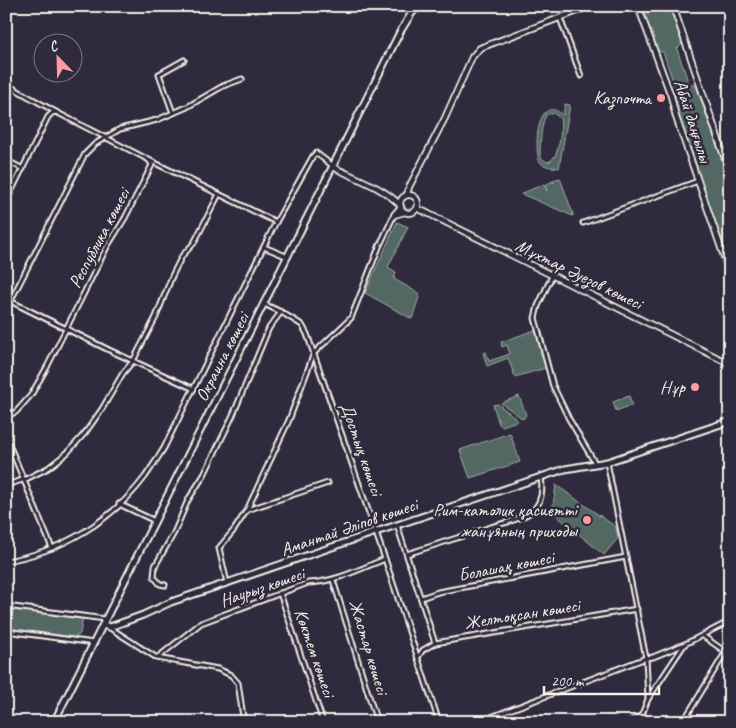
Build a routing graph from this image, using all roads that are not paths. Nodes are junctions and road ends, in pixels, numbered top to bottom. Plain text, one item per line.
1 (418, 6) edge
2 (591, 6) edge
3 (638, 6) edge
4 (673, 6) edge
5 (560, 18) junction
6 (184, 60) dead end
7 (581, 76) dead end
8 (242, 79) dead end
9 (6, 84) edge
10 (54, 113) junction
11 (173, 113) junction
12 (106, 137) junction
13 (6, 160) edge
14 (149, 160) junction
15 (333, 167) junction
16 (23, 169) junction
17 (730, 173) edge
18 (698, 181) junction
19 (219, 194) junction
20 (407, 195) junction
21 (394, 198) junction
22 (402, 199) junction
23 (6, 202) edge
24 (400, 206) junction
25 (417, 208) junction
26 (405, 212) junction
27 (394, 215) junction
28 (276, 222) junction
29 (583, 223) dead end
30 (264, 247) junction
31 (288, 257) junction
32 (730, 274) edge
33 (552, 276) junction
34 (6, 299) edge
35 (11, 302) junction
36 (264, 304) junction
37 (6, 310) edge
38 (281, 312) junction
39 (67, 329) junction
40 (314, 353) junction
41 (133, 362) junction
42 (730, 364) edge
43 (194, 389) junction
44 (6, 416) edge
45 (730, 419) edge
46 (6, 436) edge
47 (607, 462) junction
48 (596, 464) junction
49 (541, 477) junction
50 (23, 479) junction
51 (328, 483) dead end
52 (6, 485) edge
53 (119, 504) junction
54 (246, 510) junction
55 (155, 521) junction
56 (397, 525) junction
57 (376, 532) junction
58 (52, 548) junction
59 (406, 554) junction
60 (626, 557) junction
61 (385, 559) junction
62 (6, 561) edge
63 (333, 580) junction
64 (227, 583) junction
65 (165, 585) dead end
66 (280, 593) junction
67 (421, 598) junction
68 (6, 606) edge
69 (637, 610) junction
70 (106, 619) junction
71 (730, 622) edge
72 (103, 625) junction
73 (110, 627) junction
74 (6, 631) edge
75 (702, 636) junction
76 (94, 643) junction
77 (435, 643) junction
78 (685, 644) junction
79 (726, 653) junction
80 (730, 655) edge
81 (157, 658) junction
82 (418, 658) junction
83 (646, 658) junction
84 (648, 700) junction
85 (643, 715) junction
86 (54, 722) edge
87 (247, 722) edge
88 (324, 722) edge
89 (377, 722) edge
90 (438, 722) edge
91 (478, 722) edge
92 (629, 722) edge
93 (639, 722) edge
94 (648, 722) edge
95 (683, 722) edge

1 - 15 main road, Окраина көшесі
2 - 5 street
3 - 18 street, Абай даңғылы
4 - 17 street, Абай даңғылы
5 - 7 street
5 - 20 street
6 - 11 street
8 - 11 street
9 - 10 street
10 - 12 street
10 - 16 street
11 - 12 street
12 - 14 street
12 - 35 street
13 - 16 street
14 - 19 street
14 - 39 street, Республика көшесі
15 - 21 street
15 - 28 street
15 - 31 main road, Окраина көшесі
16 - 23 street
18 - 29 street
18 - 32 street, Абай даңғылы
19 - 28 street
19 - 41 street
20 - 22 street
20 - 25 street
21 - 22 street
21 - 24 street
22 - 24 street
24 - 26 street
24 - 27 street
25 - 26 street
25 - 33 street, Мұхтар Әуезов көшесі
26 - 27 street
27 - 40 street
28 - 30 street
30 - 31 street
30 - 43 street
31 - 36 main road, Окраина көшесі
33 - 42 street, Мұхтар Әуезов көшесі
33 - 48 street
34 - 35 street
35 - 37 street
35 - 39 street
36 - 38 street, Достық көшесі
36 - 55 main road, Окраина көшесі
38 - 40 street, Достық көшесі
38 - 65 street
39 - 41 street
39 - 44 street, Республика көшесі
40 - 54 street
40 - 57 street, Достық көшесі
41 - 43 street
41 - 50 street
43 - 53 street
45 - 47 main road, Амантай Әліпов көшесі
46 - 50 street
47 - 48 main road, Амантай Әліпов көшесі
47 - 60 street
48 - 49 main road, Амантай Әліпов көшесі
49 - 56 main road, Амантай Әліпов көшесі
49 - 59 street
50 - 52 street
50 - 58 street
51 - 54 street
53 - 55 street
53 - 58 street
54 - 64 street
55 - 70 main road, Окраина көшесі
56 - 57 main road, Амантай Әліпов көшесі
56 - 59 street
57 - 61 street, Достық көшесі
57 - 64 main road, Амантай Әліпов көшесі
58 - 62 street
59 - 67 street
60 - 67 street, Болашақ көшесі
60 - 69 street
61 - 63 street, Наурыз көшесі
61 - 82 street, Достық көшесі
63 - 66 street, Наурыз көшесі
63 - 89 street, Жастар көшесі
64 - 73 main road, Амантай Әліпов көшесі
66 - 81 street, Наурыз көшесі
66 - 88 street, Көктем көшесі
67 - 77 street
68 - 70 street
69 - 77 street, Желтоқсан көшесі
69 - 83 street
70 - 72 main road, Окраина көшесі
71 - 75 street
72 - 73 main road
72 - 76 main road, Окраина көшесі
73 - 81 street
74 - 76 street
75 - 78 street
75 - 79 street
76 - 86 main road, Окраина көшесі
77 - 82 street
78 - 83 street
78 - 84 street
79 - 80 street
79 - 95 street
81 - 87 street
82 - 90 street, Достық көшесі
83 - 84 street
83 - 91 street
84 - 85 street
85 - 92 street
85 - 93 street
85 - 94 street

